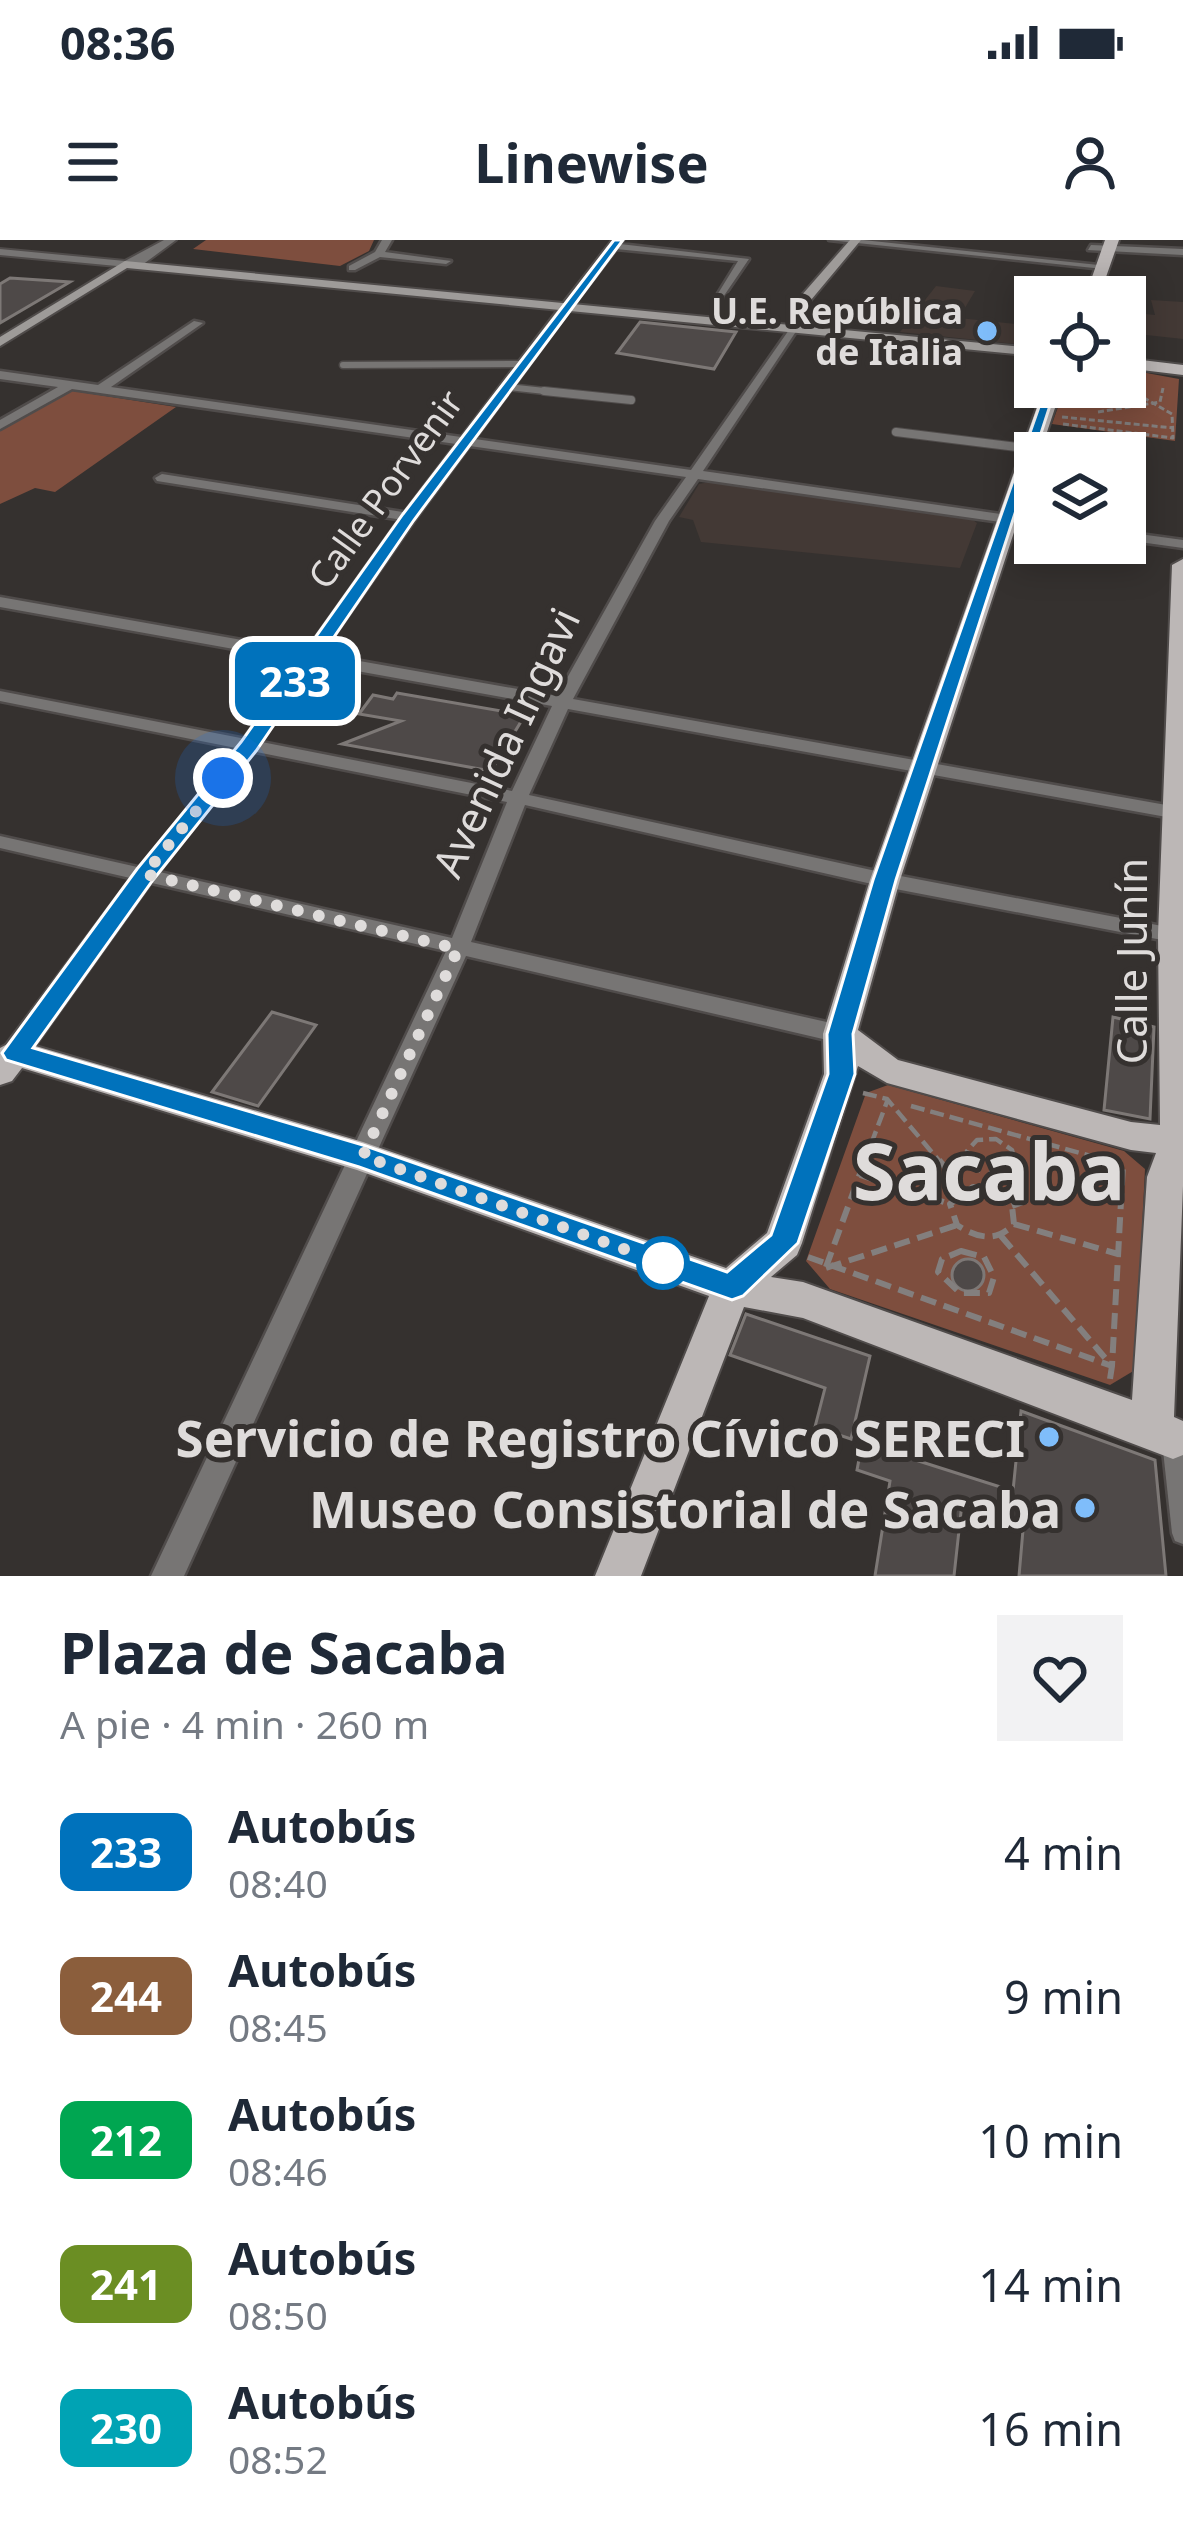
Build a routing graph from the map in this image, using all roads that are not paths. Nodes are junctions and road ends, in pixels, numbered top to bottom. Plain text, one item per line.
1 (172, 240) edge
2 (387, 240) edge
3 (834, 240) edge
4 (855, 241) edge
5 (616, 243) edge
6 (1101, 244) edge
7 (0, 252) edge
8 (1183, 252) edge
9 (379, 254) junction
10 (446, 261) dead end
11 (135, 263) junction
12 (1094, 266) junction
13 (352, 268) dead end
14 (1088, 276) edge
15 (1093, 276) edge
16 (719, 300) dead end
17 (567, 306) junction
18 (181, 317) dead end
19 (198, 322) junction
20 (220, 324) dead end
21 (795, 329) junction
22 (0, 342) edge
23 (1014, 350) edge
24 (0, 354) edge
25 (525, 364) junction
26 (343, 365) dead end
27 (1146, 366) edge
28 (1183, 370) edge
29 (0, 375) edge
30 (70, 385) junction
31 (508, 387) junction
32 (101, 389) junction
33 (631, 400) dead end
34 (0, 425) edge
35 (896, 433) dead end
36 (465, 443) junction
37 (1014, 447) edge
38 (692, 473) junction
39 (161, 478) dead end
40 (1014, 507) edge
41 (409, 517) junction
42 (1010, 519) junction
43 (1014, 520) edge
44 (1146, 539) edge
45 (1183, 544) edge
46 (1183, 565) edge
47 (0, 602) edge
48 (311, 659) junction
49 (0, 696) edge
50 (564, 699) junction
51 (248, 746) junction
52 (924, 768) junction
53 (518, 798) junction
54 (1181, 814) edge
55 (0, 842) edge
56 (145, 874) junction
57 (885, 880) junction
58 (1178, 936) edge
59 (458, 949) junction
60 (840, 1034) junction
61 (5, 1058) edge
62 (1181, 1142) edge
63 (363, 1156) junction
64 (732, 1287) junction
65 (1169, 1436) edge
66 (1183, 1533) edge
67 (167, 1576) edge
68 (618, 1576) edge

1 - 11 street
2 - 9 street
3 - 4 street
4 - 12 street
4 - 21 main road, Avenida Ingavi
5 - 16 street
5 - 17 street, Calle Porvenir
6 - 8 street
6 - 12 main road
7 - 11 street
9 - 10 street
9 - 13 street
11 - 17 main road
11 - 22 main road
11 - 24 main road
12 - 14 main road
12 - 15 main road
17 - 21 main road
17 - 25 street, Calle Porvenir
18 - 19 street
19 - 20 street
19 - 32 street
21 - 23 main road
21 - 38 street, Avenida Ingavi
25 - 26 lane
25 - 31 street, Calle Porvenir
27 - 28 main road
29 - 30 street
30 - 32 street
30 - 34 street
31 - 33 lane
31 - 36 street, Calle Porvenir
32 - 36 street
35 - 37 lane
36 - 38 street
36 - 41 street, Calle Porvenir
38 - 42 street
38 - 50 street, Avenida Ingavi
39 - 41 street
40 - 42 main road
41 - 48 street, Calle Porvenir
42 - 43 street
42 - 52 main road
44 - 45 street
46 - 54 main road, Calle Junín
47 - 48 street
48 - 50 street
48 - 51 street, Calle Porvenir
49 - 51 street
50 - 52 street
50 - 53 street, Avenida Ingavi
51 - 53 street
51 - 56 street, Calle Porvenir
52 - 54 street
52 - 57 main road
53 - 57 street
53 - 59 street, Avenida Ingavi
54 - 58 main road, Calle Junín
55 - 56 street
56 - 59 street
56 - 61 street, Calle Porvenir
57 - 58 street
57 - 60 main road
58 - 62 main road, Calle Junín
59 - 60 street
59 - 63 street, Avenida Ingavi
60 - 62 main road
60 - 64 main road
61 - 63 main road
62 - 65 main road, Calle Junín
63 - 64 main road
63 - 67 street, Avenida Ingavi
64 - 65 main road
64 - 68 main road
65 - 66 street

